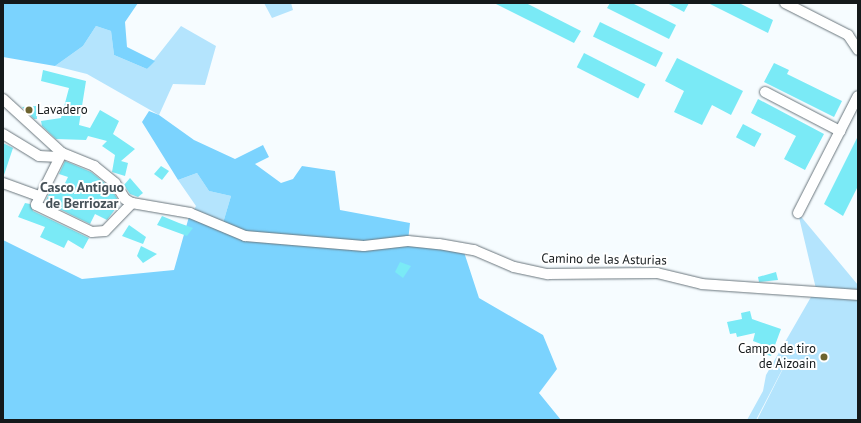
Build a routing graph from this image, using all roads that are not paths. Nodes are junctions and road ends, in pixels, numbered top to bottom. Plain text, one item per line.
1 (785, 3) edge
2 (858, 50) edge
3 (765, 92) dead end
4 (858, 96) edge
5 (3, 99) edge
6 (840, 131) junction
7 (3, 134) edge
8 (60, 155) junction
9 (3, 183) edge
10 (39, 196) junction
11 (132, 203) junction
12 (798, 213) dead end
13 (858, 295) edge

1 - 2 street
3 - 6 street
4 - 6 street
5 - 8 street
6 - 12 street
7 - 8 street
8 - 10 street
8 - 11 street
9 - 10 street
10 - 11 street
11 - 13 street, Camino de las Asturias

